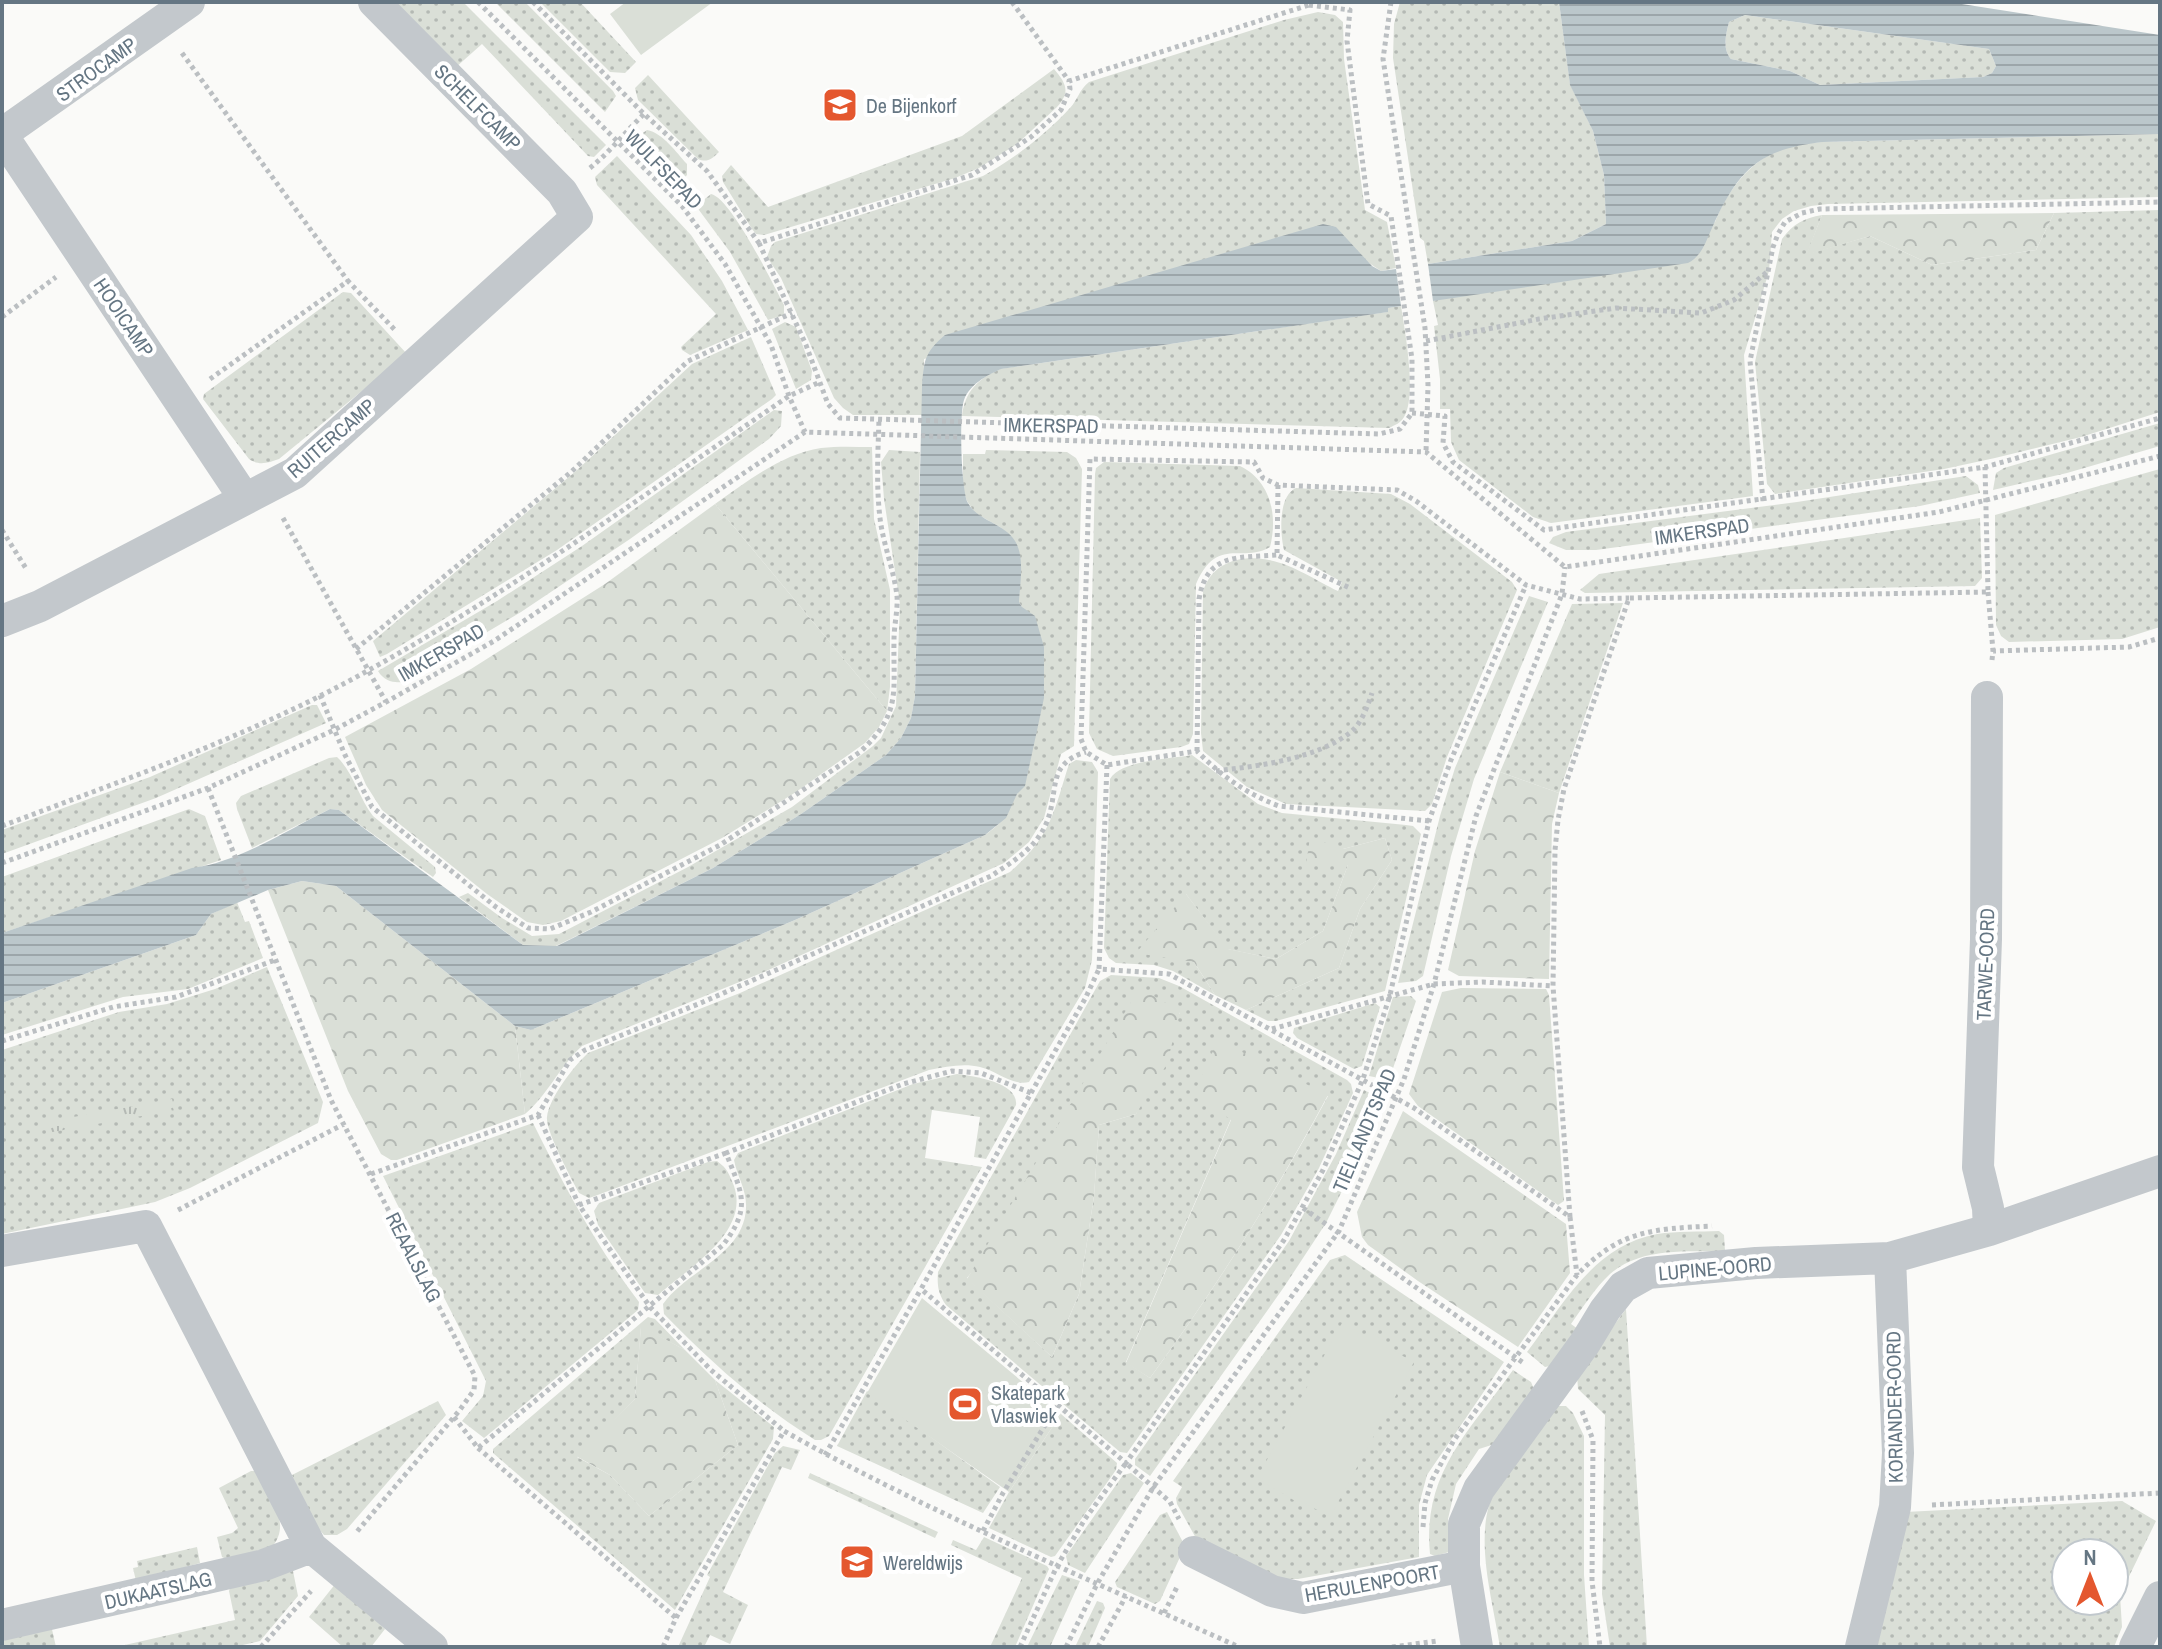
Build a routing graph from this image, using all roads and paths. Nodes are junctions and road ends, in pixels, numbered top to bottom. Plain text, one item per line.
1 (189, 2) edge
2 (374, 2) edge
3 (478, 2) edge
4 (533, 2) edge
5 (1012, 2) edge
6 (1391, 2) edge
7 (159, 22) junction
8 (1069, 81) junction
9 (644, 114) junction
10 (2, 134) edge
11 (615, 142) junction
12 (2160, 202) edge
13 (569, 204) junction
14 (759, 243) junction
15 (84, 257) junction
16 (1769, 271) junction
17 (348, 281) junction
18 (792, 313) junction
19 (2, 317) edge
20 (761, 327) junction
21 (1426, 341) junction
22 (421, 358) junction
23 (820, 382) junction
24 (789, 396) junction
25 (180, 400) junction
26 (1412, 413) junction
27 (1427, 414) junction
28 (2160, 418) edge
29 (879, 419) junction
30 (805, 432) junction
31 (878, 436) junction
32 (1426, 452) junction
33 (2160, 456) edge
34 (1985, 467) junction
35 (1278, 485) junction
36 (255, 494) junction
37 (1763, 501) junction
38 (1986, 501) junction
39 (2, 530) edge
40 (1277, 555) junction
41 (1565, 567) junction
42 (1526, 585) junction
43 (1350, 588) dead end
44 (1988, 592) junction
45 (1562, 594) junction
46 (1629, 598) junction
47 (45, 603) junction
48 (2, 621) edge
49 (2160, 638) edge
50 (356, 649) junction
51 (1993, 651) junction
52 (368, 671) junction
53 (1372, 693) dead end
54 (320, 695) junction
55 (1987, 697) joint
56 (386, 702) junction
57 (334, 730) junction
58 (1197, 751) junction
59 (1086, 752) junction
60 (1107, 765) junction
61 (1216, 771) junction
62 (208, 788) junction
63 (1429, 821) junction
64 (2, 826) edge
65 (2, 863) edge
66 (275, 960) junction
67 (1099, 969) junction
68 (1434, 984) junction
69 (1553, 986) junction
70 (1390, 995) junction
71 (1271, 1029) junction
72 (2, 1041) edge
73 (1363, 1079) junction
74 (1031, 1093) junction
75 (1396, 1098) junction
76 (538, 1115) junction
77 (344, 1124) junction
78 (726, 1153) junction
79 (2160, 1171) edge
80 (370, 1174) junction
81 (579, 1205) junction
82 (1303, 1208) junction
83 (1570, 1217) junction
84 (147, 1226) junction
85 (1989, 1230) junction
86 (1339, 1231) junction
87 (2, 1251) edge
88 (1890, 1258) junction
89 (921, 1289) junction
90 (650, 1307) junction
91 (1515, 1357) junction
92 (1555, 1386) junction
93 (1057, 1406) junction
94 (454, 1417) junction
95 (784, 1431) junction
96 (478, 1448) junction
97 (825, 1455) junction
98 (1126, 1463) junction
99 (1154, 1486) junction
100 (2160, 1493) edge
101 (1895, 1507) junction
102 (983, 1531) junction
103 (1194, 1552) dead end
104 (326, 1558) junction
105 (1057, 1566) junction
106 (1464, 1566) junction
107 (1097, 1584) junction
108 (1126, 1596) junction
109 (2160, 1597) edge
110 (676, 1618) junction
111 (2, 1625) edge
112 (1438, 1641) dead end
113 (261, 1647) edge
114 (432, 1647) edge
115 (663, 1647) edge
116 (1020, 1647) edge
117 (1066, 1647) edge
118 (1098, 1647) edge
119 (1239, 1647) edge
120 (1392, 1647) edge
121 (1477, 1647) edge
122 (1600, 1647) edge
123 (1861, 1647) edge
124 (2135, 1647) edge

1 - 7 street, STROCAMP
2 - 13 street, SCHELFCAMP
3 - 11 path, WULFSEPAD
4 - 9 path
5 - 8 path
6 - 21 path
7 - 10 street, STROCAMP
7 - 17 path
8 - 14 path
8 - 26 path
9 - 11 path
9 - 14 path
10 - 15 street, HOOICAMP
11 - 13 path
11 - 20 path, WULFSEPAD
12 - 16 path
13 - 22 street, RUITERCAMP
14 - 18 path
15 - 19 path
15 - 25 street, HOOICAMP
16 - 21 path
16 - 37 path
17 - 22 path
17 - 25 path
18 - 20 path
18 - 23 path
20 - 24 path, WULFSEPAD
20 - 50 path
21 - 27 path
22 - 36 street, RUITERCAMP
23 - 24 path
23 - 29 path
24 - 30 path, WULFSEPAD
24 - 52 path
25 - 36 street, HOOICAMP
26 - 27 path
26 - 29 path
27 - 32 path
27 - 37 path
28 - 34 path
29 - 31 path
30 - 31 path, IMKERSPAD
30 - 56 path, IMKERSPAD
31 - 32 path, IMKERSPAD
31 - 57 path
32 - 41 path
33 - 38 path, IMKERSPAD
34 - 37 path
34 - 38 path
35 - 40 path
35 - 42 path
35 - 59 path
36 - 47 street, RUITERCAMP
36 - 50 path
38 - 41 path, IMKERSPAD
38 - 44 path
39 - 47 path
40 - 43 path
40 - 58 path
41 - 45 path, TIELLANDTSPAD
42 - 45 path
42 - 63 path
44 - 46 path
44 - 51 path
45 - 46 path
45 - 68 path, TIELLANDTSPAD
46 - 69 path
47 - 48 street, RUITERCAMP
49 - 51 path
50 - 52 path
51 - 55 path
52 - 54 path
52 - 56 path
53 - 61 path
54 - 57 path
54 - 64 path
55 - 85 street, TARWE-OORD
56 - 57 path, IMKERSPAD
57 - 62 path, IMKERSPAD
58 - 60 path
58 - 61 path
59 - 60 path
59 - 76 path
60 - 67 path
61 - 63 path
62 - 65 path, IMKERSPAD
62 - 66 path, REAALSLAG
63 - 70 path
66 - 72 path
66 - 77 path, REAALSLAG
67 - 71 path
67 - 74 path
68 - 69 path
68 - 70 path
68 - 75 path, TIELLANDTSPAD
69 - 83 path
70 - 71 path
70 - 73 path
71 - 73 path
73 - 75 path
73 - 82 path
74 - 78 path
74 - 89 path
75 - 83 path
75 - 86 path, TIELLANDTSPAD
76 - 80 path
76 - 81 path
77 - 80 path, REAALSLAG
77 - 84 path
78 - 81 path
78 - 90 path
79 - 85 street, LUPINE-OORD
80 - 94 path, REAALSLAG
81 - 90 path
82 - 86 path
82 - 98 path
83 - 91 path
84 - 87 street
84 - 104 street
85 - 88 street, LUPINE-OORD
86 - 91 path
86 - 99 path, TIELLANDTSPAD
88 - 92 street, LUPINE-OORD
88 - 101 street, KORIANDER-OORD
89 - 93 path
89 - 97 path
90 - 95 path
90 - 96 path
91 - 92 path
92 - 106 street, LUPINE-OORD
92 - 122 path
93 - 98 path
93 - 102 path
94 - 96 path
94 - 104 path, REAALSLAG
95 - 97 path
95 - 110 path
96 - 110 path
97 - 102 path
98 - 99 path
98 - 105 path
99 - 107 path, TIELLANDTSPAD
100 - 101 path
101 - 123 street, KORIANDER-OORD
102 - 105 path
103 - 106 street, HERULENPOORT
104 - 111 street, DUKAATSLAG
104 - 113 path, REAALSLAG
104 - 114 street
105 - 107 path
105 - 116 path
106 - 121 street, LUPINE-OORD
107 - 108 path
107 - 117 path, TIELLANDTSPAD
108 - 118 path
108 - 119 path
109 - 124 street
110 - 115 path
112 - 120 path

